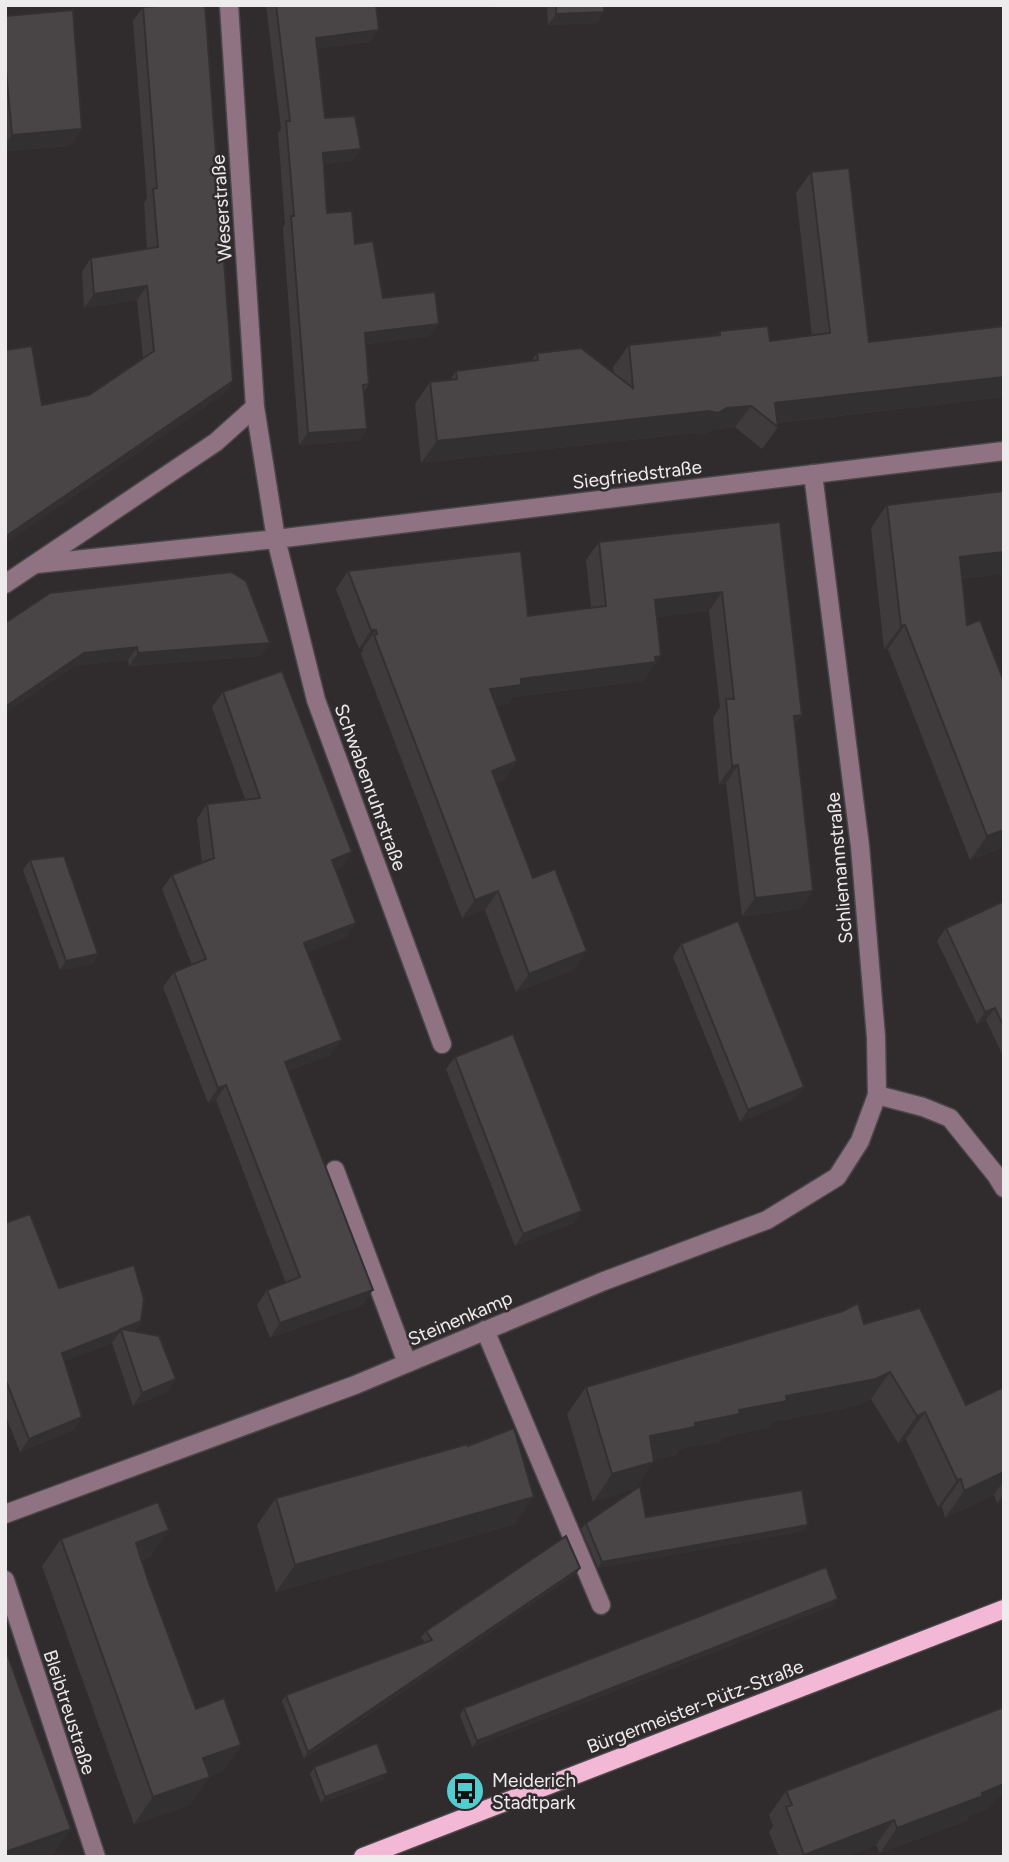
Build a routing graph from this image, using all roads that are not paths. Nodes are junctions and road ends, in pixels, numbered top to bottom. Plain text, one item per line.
1 (229, 5) edge
2 (255, 407) junction
3 (1004, 451) edge
4 (813, 474) junction
5 (275, 539) junction
6 (32, 564) junction
7 (5, 584) edge
8 (442, 1044) dead end
9 (877, 1095) junction
10 (335, 1170) dead end
11 (1004, 1188) edge
12 (485, 1330) junction
13 (407, 1363) junction
14 (5, 1514) edge
15 (5, 1580) edge
16 (601, 1605) dead end
17 (1004, 1609) edge
18 (96, 1857) edge
19 (363, 1857) edge

1 - 2 street, Weserstraße
2 - 5 street, Weserstraße
2 - 6 street
3 - 4 street, Siegfriedstraße
4 - 5 street, Siegfriedstraße
4 - 9 street, Schliemannstraße
5 - 6 street
5 - 8 street, Schwabenruhrstraße
6 - 7 street
9 - 11 street
9 - 12 street, Steinenkamp
10 - 13 street
12 - 13 street, Steinenkamp
12 - 16 street
13 - 14 street, Steinenkamp
15 - 18 street, Bleibtreustraße
17 - 19 main road, Bürgermeister-Pütz-Straße

